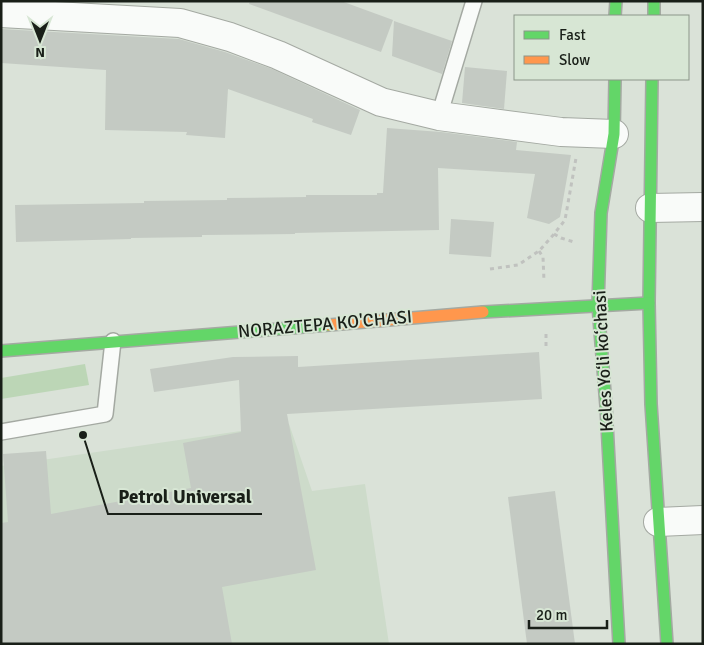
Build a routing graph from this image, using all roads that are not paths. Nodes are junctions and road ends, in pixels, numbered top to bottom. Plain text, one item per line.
1 (474, 1) edge
2 (616, 1) edge
3 (654, 1) edge
4 (1, 13) edge
5 (615, 15) edge
6 (654, 15) edge
7 (615, 80) edge
8 (652, 80) edge
9 (439, 116) junction
10 (614, 134) junction
11 (703, 207) edge
12 (650, 208) junction
13 (649, 304) junction
14 (598, 305) junction
15 (113, 341) junction
16 (1, 351) edge
17 (1, 432) edge
18 (703, 520) edge
19 (658, 522) junction
20 (619, 644) edge
21 (667, 644) edge

1 - 9 lane
2 - 5 main road
3 - 6 main road
4 - 9 street
7 - 10 main road, Keles Yoʻli koʻchasi
8 - 12 main road
9 - 10 street
10 - 14 main road, Keles Yoʻli koʻchasi
11 - 12 street
12 - 13 main road
13 - 14 main road, NORAZTEPA KO'CHASI
13 - 19 main road
14 - 15 main road, NORAZTEPA KO'CHASI
14 - 20 main road, Keles Yoʻli koʻchasi
15 - 16 main road, NORAZTEPA KO'CHASI
15 - 17 lane
18 - 19 street
19 - 21 main road

